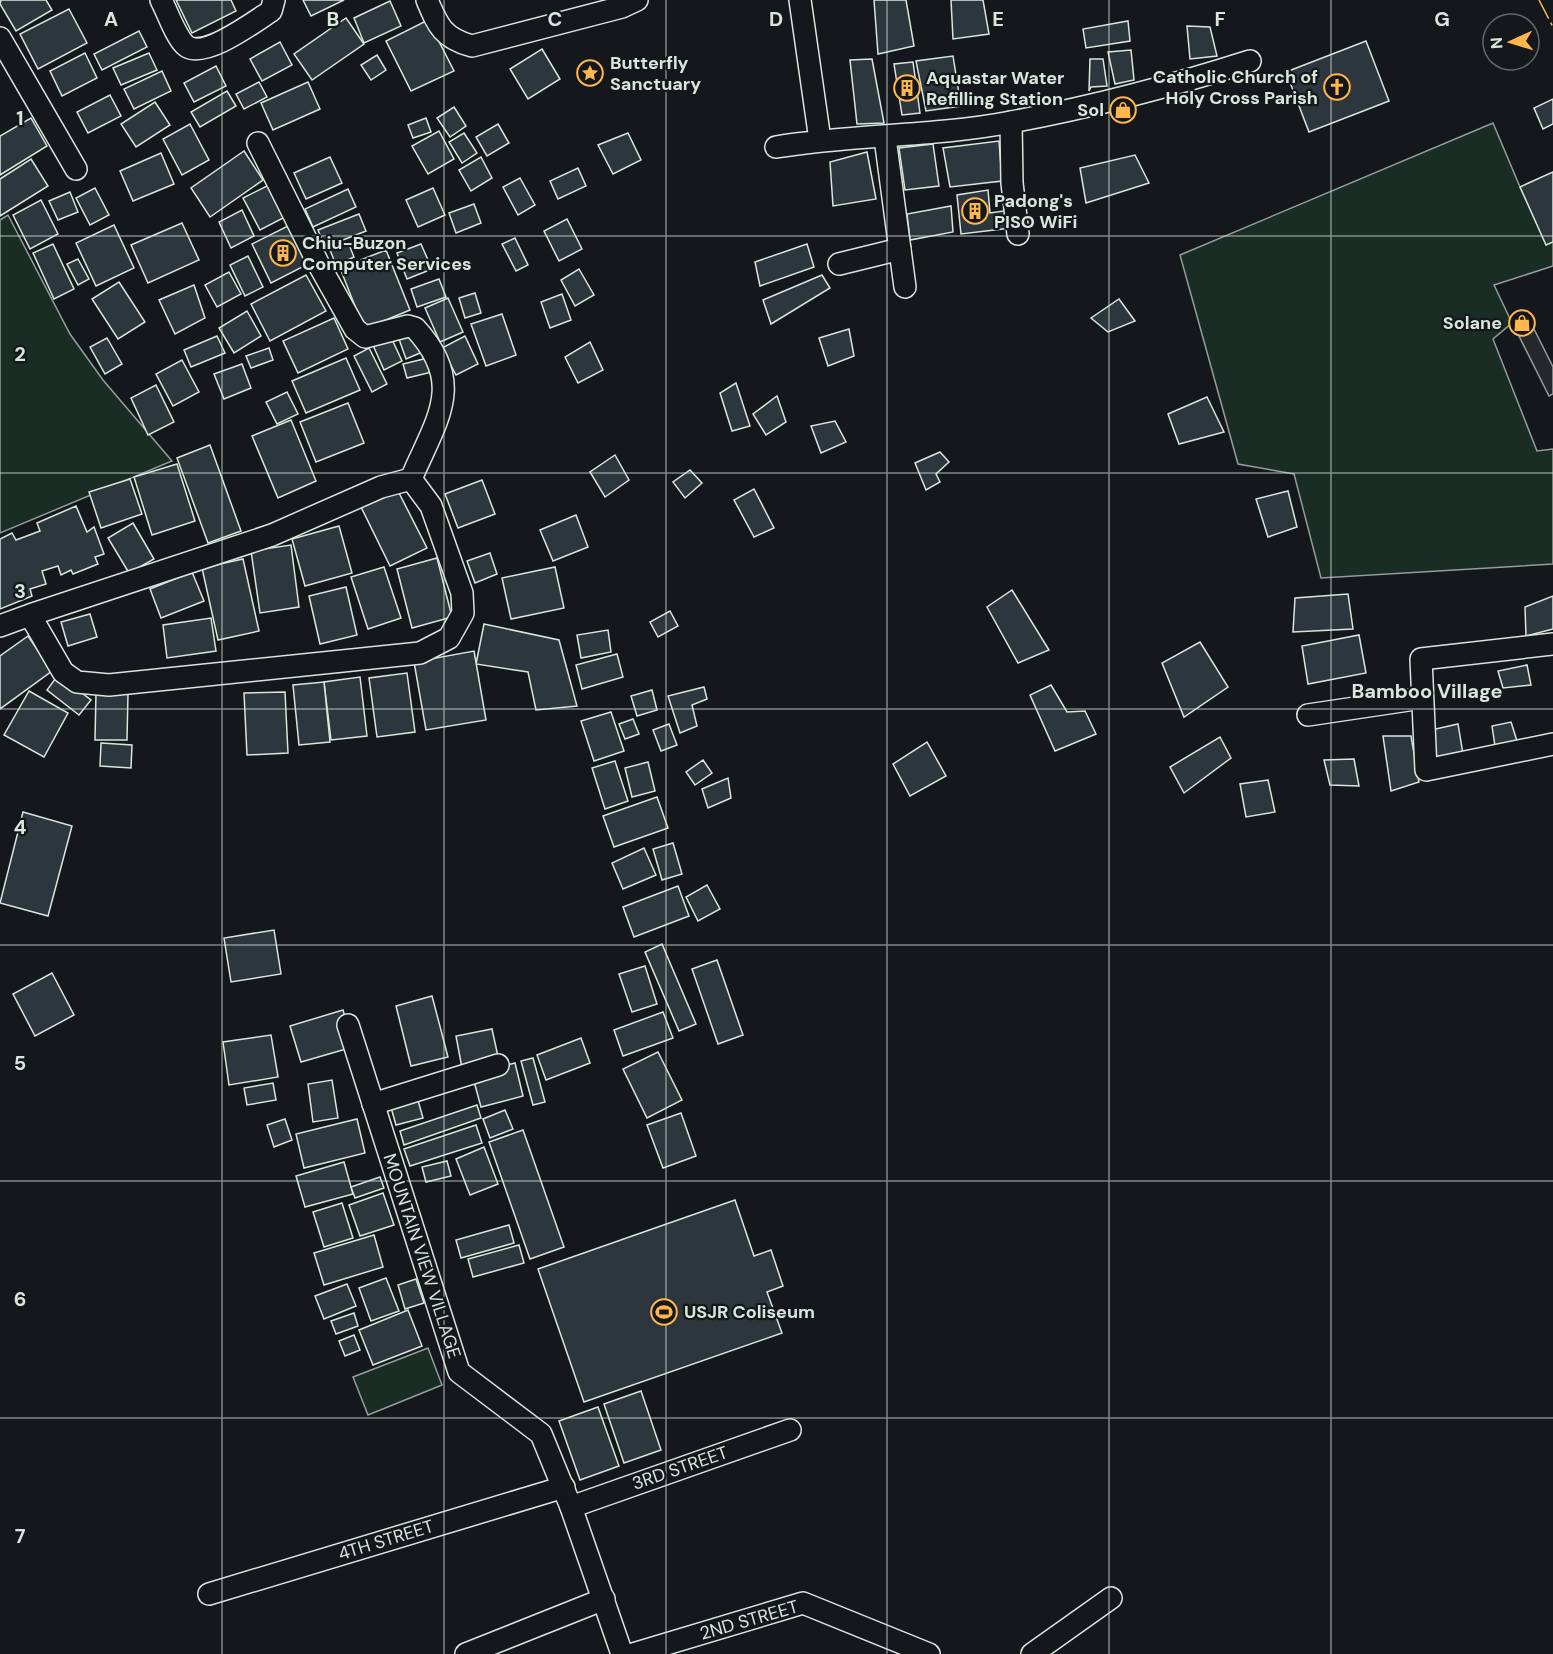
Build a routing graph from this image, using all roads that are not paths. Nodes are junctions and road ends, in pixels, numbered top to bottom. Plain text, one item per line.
1 (161, 0) edge
2 (274, 0) edge
3 (427, 0) edge
4 (637, 0) edge
5 (800, 0) edge
6 (0, 38) edge
7 (1250, 61) dead end
8 (1011, 122) junction
9 (885, 138) junction
10 (820, 140) junction
11 (258, 143) dead end
12 (776, 147) dead end
13 (76, 170) dead end
14 (1018, 234) dead end
15 (900, 249) junction
16 (839, 264) dead end
17 (905, 287) dead end
18 (411, 479) junction
19 (30, 615) junction
20 (0, 626) edge
21 (1553, 644) edge
22 (1422, 698) junction
23 (1308, 715) dead end
24 (1553, 744) edge
25 (348, 1025) dead end
26 (498, 1065) dead end
27 (373, 1104) junction
28 (790, 1430) dead end
29 (564, 1487) junction
30 (571, 1507) junction
31 (209, 1594) dead end
32 (1111, 1598) dead end
33 (603, 1599) junction
34 (466, 1654) edge
35 (622, 1654) edge
36 (633, 1654) edge
37 (929, 1654) edge
38 (1032, 1654) edge

1 - 2 street
3 - 4 street
5 - 10 street
6 - 13 street
7 - 8 street
8 - 9 street
8 - 14 street
9 - 10 street
9 - 15 street
10 - 12 street
11 - 18 street
15 - 16 street
15 - 17 street
18 - 19 street
18 - 19 street
19 - 20 street
21 - 22 street
22 - 23 street
22 - 24 street
25 - 27 street, MOUNTAIN VIEW VILLAGE
26 - 27 street
27 - 29 street, MOUNTAIN VIEW VILLAGE
28 - 30 street, 3RD STREET
29 - 30 street, MOUNTAIN VIEW VILLAGE
29 - 31 street, 4TH STREET
30 - 33 street, MOUNTAIN VIEW VILLAGE
32 - 38 street
33 - 34 street
33 - 35 street, MOUNTAIN VIEW VILLAGE
36 - 37 street, 2ND STREET

